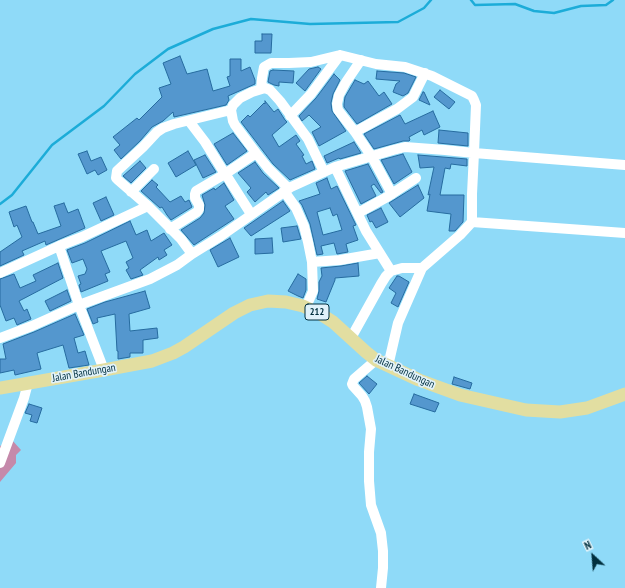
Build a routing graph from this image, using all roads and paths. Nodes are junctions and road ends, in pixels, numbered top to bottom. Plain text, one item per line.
1 (340, 55) junction
2 (361, 60) junction
3 (425, 74) junction
4 (261, 89) junction
5 (231, 110) junction
6 (290, 116) junction
7 (189, 121) junction
8 (356, 132) junction
9 (256, 153) junction
10 (474, 153) junction
11 (372, 156) junction
12 (625, 165) edge
13 (335, 167) junction
14 (154, 169) dead end
15 (324, 172) junction
16 (226, 176) junction
17 (416, 178) dead end
18 (286, 190) junction
19 (131, 192) junction
20 (392, 194) junction
21 (148, 206) junction
22 (358, 213) junction
23 (251, 214) junction
24 (472, 222) junction
25 (170, 229) junction
26 (625, 233) edge
27 (59, 246) junction
28 (380, 253) junction
29 (192, 254) junction
30 (312, 262) junction
31 (422, 268) junction
32 (391, 271) junction
33 (0, 273) edge
34 (79, 305) junction
35 (306, 307) junction
36 (0, 338) edge
37 (351, 338) junction
38 (376, 360) junction
39 (388, 366) junction
40 (104, 370) junction
41 (28, 383) junction
42 (0, 388) edge
43 (625, 394) edge
44 (0, 463) edge
45 (381, 588) edge

1 - 2 street
1 - 4 street
1 - 6 street
2 - 3 street
2 - 8 street
3 - 8 street
3 - 10 street
4 - 5 street
4 - 6 street
5 - 7 street
5 - 9 street
6 - 15 street
7 - 16 street
7 - 19 street
8 - 11 street
9 - 16 street
9 - 18 street
10 - 11 street
10 - 12 street
10 - 24 street
11 - 13 street
11 - 20 street
13 - 15 street
13 - 22 street
14 - 19 street
15 - 18 street
16 - 23 street
16 - 25 street
17 - 20 street
18 - 23 street
18 - 30 street
19 - 21 street
20 - 22 street
21 - 25 street
21 - 27 street
22 - 28 street
23 - 29 street
24 - 26 street
24 - 31 street
25 - 29 street
27 - 33 street
27 - 34 street
28 - 30 street
28 - 32 street
29 - 34 street
30 - 35 street
31 - 32 street
31 - 39 street
32 - 37 street
34 - 36 street
34 - 40 street
35 - 37 main road, Jalan Bandungan / 212
35 - 40 main road, Jalan Bandungan / 212
37 - 38 main road, Jalan Bandungan / 212
38 - 39 main road, Jalan Bandungan / 212
38 - 45 street
39 - 43 main road, Jalan Bandungan / 212
40 - 41 main road, Jalan Bandungan / 212
41 - 42 main road, Jalan Bandungan / 212
41 - 44 street

